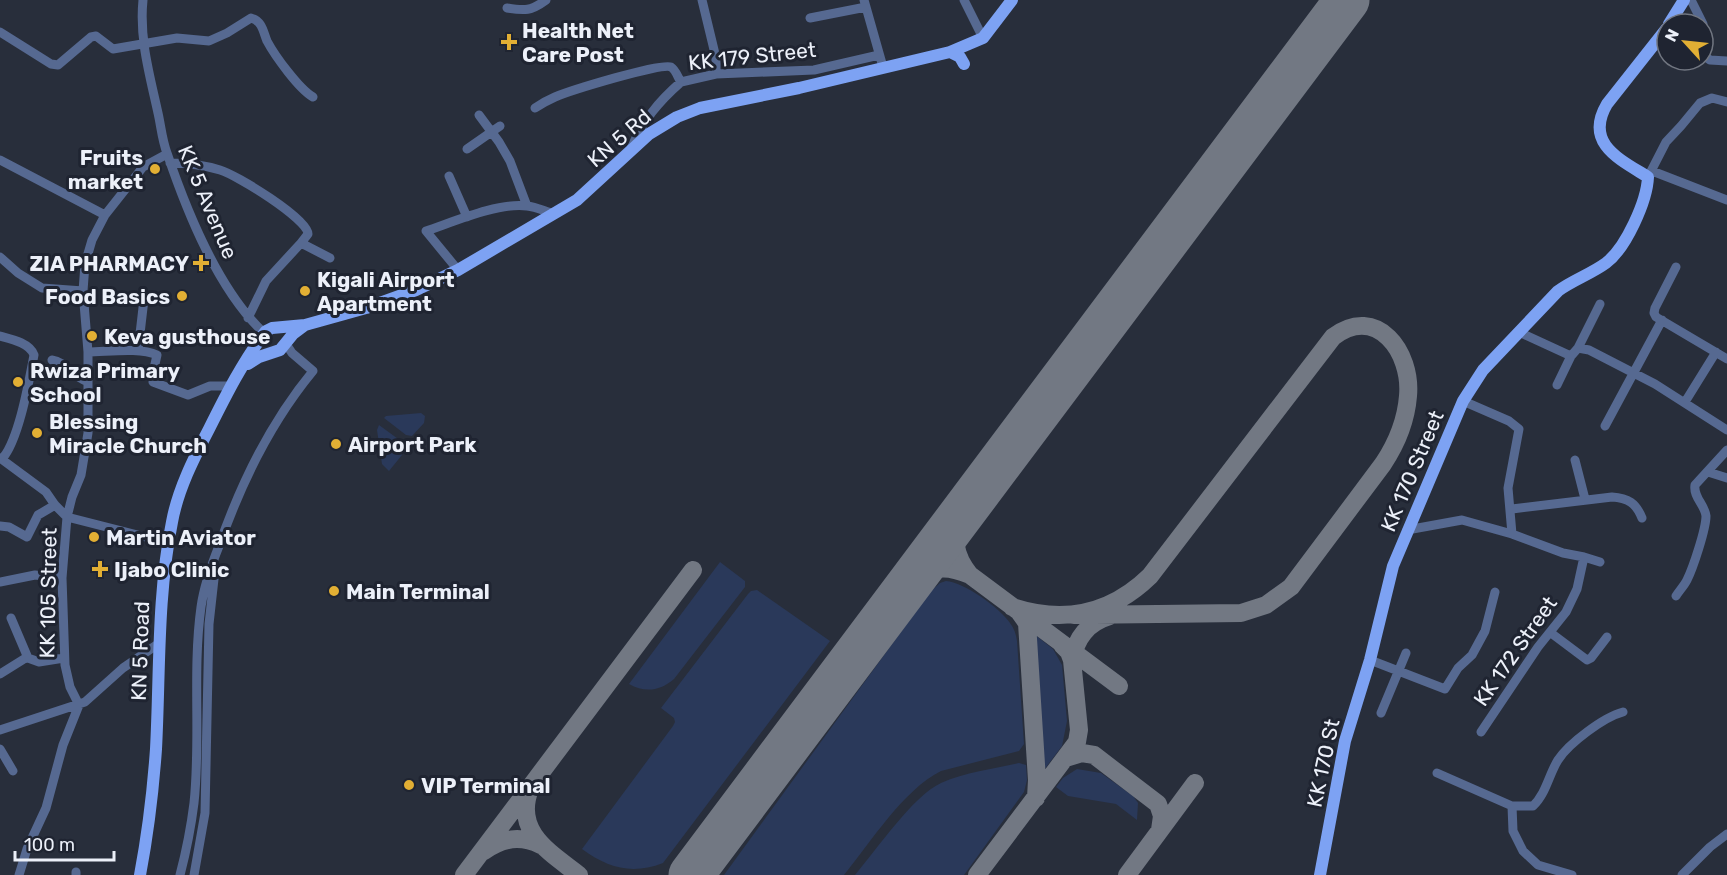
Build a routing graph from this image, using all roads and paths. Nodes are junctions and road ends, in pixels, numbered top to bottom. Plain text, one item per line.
1 (143, 0) edge
2 (546, 0) edge
3 (702, 0) edge
4 (964, 0) edge
5 (1012, 0) edge
6 (865, 4) edge
7 (507, 8) dead end
8 (810, 18) dead end
9 (0, 32) edge
10 (982, 38) junction
11 (1655, 44) edge
12 (144, 45) junction
13 (950, 51) junction
14 (879, 55) junction
15 (964, 63) dead end
16 (883, 67) junction
17 (795, 70) junction
18 (716, 74) junction
19 (681, 82) junction
20 (799, 88) junction
21 (314, 97) dead end
22 (1727, 102) edge
23 (535, 108) dead end
24 (479, 115) dead end
25 (500, 126) dead end
26 (490, 131) junction
27 (467, 149) dead end
28 (630, 151) junction
29 (168, 158) junction
30 (0, 160) edge
31 (1650, 174) junction
32 (449, 176) dead end
33 (1727, 200) edge
34 (527, 206) junction
35 (555, 214) junction
36 (105, 215) junction
37 (466, 217) junction
38 (301, 243) junction
39 (0, 257) edge
40 (330, 258) dead end
41 (1676, 267) dead end
42 (458, 270) junction
43 (83, 291) junction
44 (144, 299) dead end
45 (1600, 304) dead end
46 (248, 318) junction
47 (1662, 320) junction
48 (304, 325) junction
49 (268, 332) junction
50 (1521, 333) junction
51 (0, 336) edge
52 (286, 343) junction
53 (1578, 348) junction
54 (138, 351) junction
55 (88, 352) junction
56 (273, 352) junction
57 (1716, 352) junction
58 (1571, 356) junction
59 (1727, 359) edge
60 (52, 360) dead end
61 (240, 371) junction
62 (1635, 374) junction
63 (88, 382) junction
64 (1557, 385) dead end
65 (231, 386) junction
66 (1463, 401) junction
67 (1685, 402) junction
68 (1605, 426) dead end
69 (1727, 430) edge
70 (1727, 450) edge
71 (1, 459) edge
72 (1575, 460) dead end
73 (1708, 472) junction
74 (1727, 478) edge
75 (1585, 499) junction
76 (55, 505) junction
77 (1512, 509) junction
78 (68, 517) junction
79 (1642, 518) dead end
80 (0, 526) edge
81 (1407, 530) junction
82 (1512, 534) junction
83 (169, 543) junction
84 (220, 544) junction
85 (1584, 557) junction
86 (1600, 562) dead end
87 (62, 578) junction
88 (0, 582) edge
89 (1495, 592) dead end
90 (1676, 596) dead end
91 (11, 618) dead end
92 (1551, 633) junction
93 (1607, 638) dead end
94 (158, 644) junction
95 (1406, 653) dead end
96 (28, 658) junction
97 (64, 658) junction
98 (1370, 660) junction
99 (1399, 670) junction
100 (0, 674) edge
101 (79, 705) junction
102 (1623, 712) dead end
103 (1381, 713) dead end
104 (0, 730) edge
105 (1481, 732) dead end
106 (0, 749) edge
107 (13, 771) dead end
108 (1437, 773) dead end
109 (1512, 806) junction
110 (1727, 834) edge
111 (19, 875) edge
112 (140, 875) edge
113 (180, 875) edge
114 (194, 875) edge
115 (1320, 875) edge
116 (1572, 875) edge
117 (1682, 875) edge

1 - 12 street, KK 5 Avenue
2 - 7 street
3 - 18 street
4 - 10 street
5 - 10 main road
6 - 8 street
6 - 14 street
9 - 12 street
10 - 13 main road, KN 5 Rd
11 - 31 main road
12 - 21 street
12 - 29 street, KK 5 Avenue
13 - 15 main road
13 - 16 main road, KN 5 Rd
14 - 16 street
14 - 17 street, KK 179 Street
16 - 20 main road, KN 5 Rd
17 - 18 street, KK 179 Street
17 - 20 street
18 - 19 street, KK 179 Street
19 - 23 street, KK 179 Street
19 - 28 street
20 - 28 main road, KN 5 Rd
22 - 31 street
24 - 26 street
25 - 26 street
26 - 27 street
26 - 34 street
28 - 35 main road, KN 5 Rd
29 - 36 street, KK 105 Street
29 - 38 street
29 - 46 street, KK 5 Avenue
30 - 36 street
31 - 33 street
31 - 50 main road, KK 170 Street
32 - 37 street
34 - 35 street
34 - 37 street
35 - 42 main road, KN 5 Rd
36 - 43 street, KK 105 Street
37 - 42 street
38 - 40 street
38 - 46 street
39 - 43 street
41 - 47 street
42 - 48 main road, KN 5 Rd
43 - 55 street, KK 105 Street
44 - 54 street
45 - 53 street
46 - 49 street, KK 5 Avenue
47 - 57 street
47 - 62 street
48 - 49 main road, KN 5 Rd
48 - 52 main road, KN 5 Rd
49 - 52 main road
49 - 56 main road
49 - 61 main road
50 - 58 street
50 - 66 main road, KK 170 Street
51 - 71 street
52 - 56 main road, KN 5 Rd
52 - 84 street
53 - 58 street
53 - 62 street
54 - 55 street
54 - 65 street
55 - 63 street, KK 105 Street
56 - 61 main road, KN 5 Rd
57 - 59 street
57 - 67 street
58 - 64 street
60 - 63 street
61 - 65 main road, KN 5 Road
62 - 67 street
62 - 68 street
63 - 78 street, KK 105 Street
65 - 83 main road, KN 5 Road
66 - 77 street
66 - 81 main road, KK 170 Street
67 - 69 street
70 - 73 street
71 - 76 street
72 - 75 street
73 - 74 street
73 - 90 street
75 - 77 street
75 - 79 street
76 - 78 street
76 - 80 street
77 - 82 street
78 - 83 street
78 - 87 street, KK 105 Street
81 - 82 street
81 - 98 main road, KK 170 Street
82 - 85 street
83 - 94 main road, KN 5 Road
84 - 113 street
84 - 114 street
85 - 86 street
85 - 92 street, KK 172 Street
87 - 88 street
87 - 97 street, KK 105 Street
89 - 99 street
91 - 96 street
92 - 93 street
92 - 105 street, KK 172 Street
94 - 101 street
94 - 112 main road, KN 5 Road
95 - 99 street
96 - 97 street
96 - 100 street
97 - 101 street, KK 105 Street
98 - 99 street
98 - 115 main road, KK 170 St
99 - 103 street
101 - 104 street
101 - 111 street
102 - 109 street
106 - 107 street
108 - 109 street
109 - 116 street
110 - 117 street

